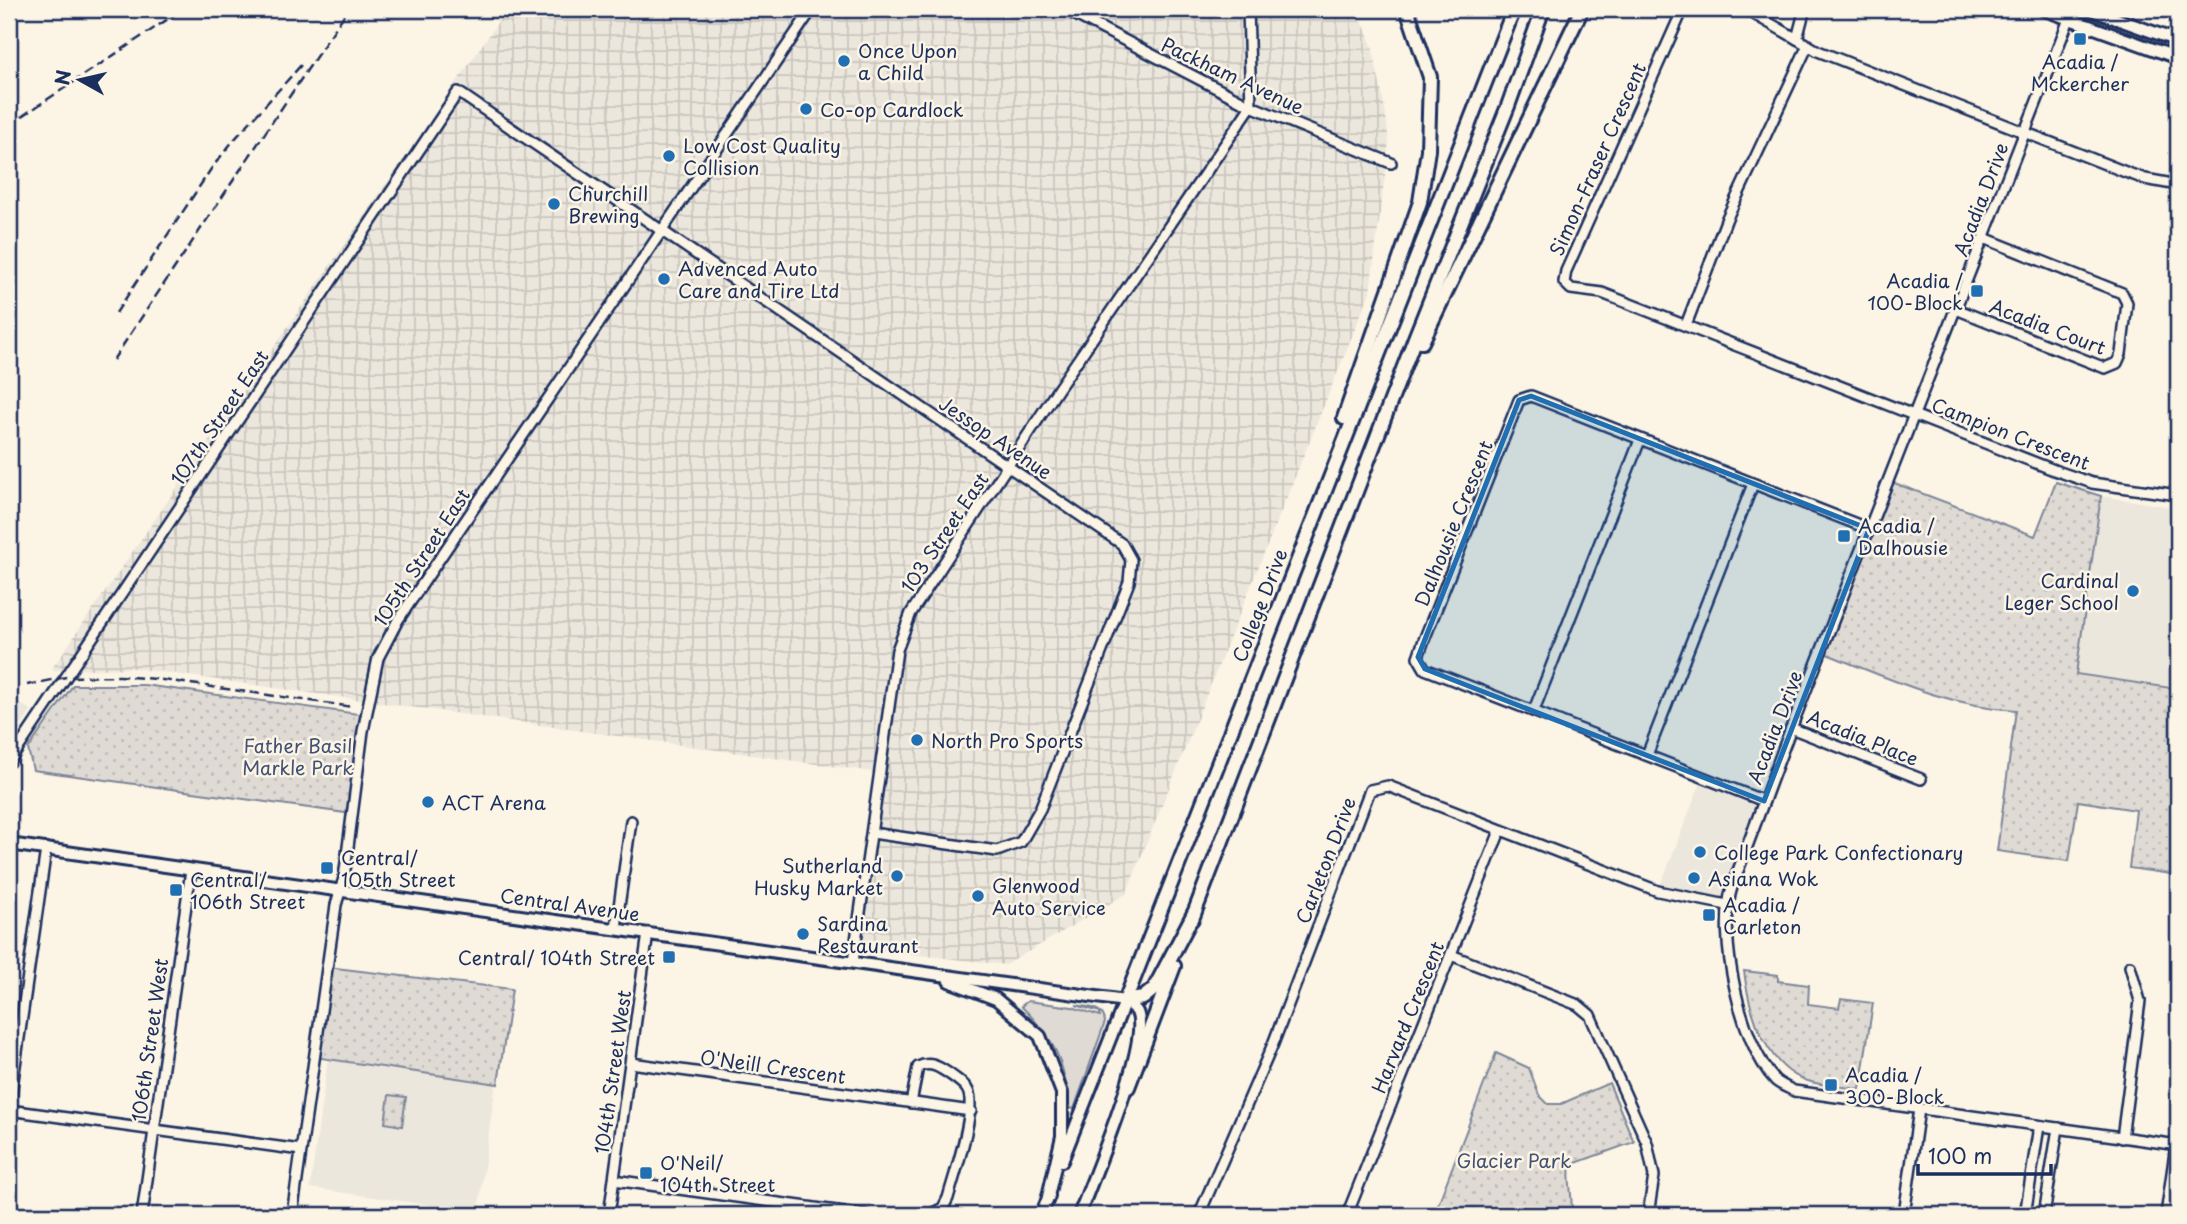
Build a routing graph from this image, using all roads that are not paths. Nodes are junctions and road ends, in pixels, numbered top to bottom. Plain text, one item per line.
1 (812, 9) edge
2 (1064, 9) edge
3 (1248, 9) edge
4 (1407, 9) edge
5 (1514, 9) edge
6 (1543, 9) edge
7 (1582, 9) edge
8 (1683, 9) edge
9 (1745, 9) edge
10 (1800, 9) edge
11 (2042, 9) edge
12 (2089, 9) edge
13 (2071, 14) edge
14 (1797, 39) junction
15 (2178, 41) edge
16 (1808, 45) junction
17 (2178, 58) edge
18 (458, 92) joint
19 (1251, 106) junction
20 (2024, 132) junction
21 (1391, 163) dead end
22 (2178, 185) edge
23 (662, 231) junction
24 (1984, 239) junction
25 (1956, 309) junction
26 (1686, 325) junction
27 (1388, 411) junction
28 (1914, 414) junction
29 (1640, 440) junction
30 (1009, 468) junction
31 (1330, 473) junction
32 (1753, 484) junction
33 (2178, 495) edge
34 (1869, 529) junction
35 (1534, 710) junction
36 (1791, 728) junction
37 (1647, 755) junction
38 (9, 762) edge
39 (1921, 779) dead end
40 (1764, 801) junction
41 (631, 821) dead end
42 (1500, 831) junction
43 (872, 833) junction
44 (9, 844) edge
45 (46, 849) junction
46 (191, 870) junction
47 (341, 890) junction
48 (1727, 905) junction
49 (1194, 913) junction
50 (616, 928) junction
51 (648, 933) junction
52 (1451, 955) junction
53 (853, 962) junction
54 (2130, 966) dead end
55 (930, 974) junction
56 (1125, 1001) junction
57 (631, 1063) junction
58 (1128, 1087) junction
59 (911, 1103) junction
60 (9, 1109) edge
61 (1919, 1109) junction
62 (971, 1111) junction
63 (2039, 1126) junction
64 (2057, 1128) junction
65 (155, 1131) junction
66 (2122, 1138) junction
67 (2177, 1145) edge
68 (301, 1150) junction
69 (614, 1180) junction
70 (1047, 1201) junction
71 (142, 1215) edge
72 (292, 1215) edge
73 (609, 1215) edge
74 (866, 1215) edge
75 (920, 1215) edge
76 (1041, 1215) edge
77 (1079, 1215) edge
78 (1199, 1215) edge
79 (1347, 1215) edge
80 (1648, 1215) edge
81 (1903, 1215) edge
82 (2025, 1215) edge
83 (2045, 1215) edge
84 (2166, 1215) edge

1 - 23 street, 105th Street East
2 - 19 street, Packham Avenue
3 - 19 street
4 - 31 highway
5 - 31 highway, College Drive
6 - 27 highway
7 - 27 highway
8 - 26 street, Simon-Fraser Crescent
9 - 14 street
10 - 14 street
11 - 13 main road
12 - 15 main road
13 - 17 main road
13 - 20 street, Acadia Drive
14 - 16 street
16 - 20 street
16 - 26 street
18 - 23 street, Jessop Avenue
18 - 38 street, 107th Street East
19 - 21 street, Packham Avenue
19 - 30 street, 103 Street East
20 - 22 street
20 - 24 street, Acadia Drive
23 - 30 street, Jessop Avenue
23 - 47 street, 105th Street East
24 - 25 street, Acadia Drive
24 - 25 street, Acadia Court
25 - 28 street, Acadia Drive
26 - 28 street, Simon-Fraser Crescent
27 - 49 highway
28 - 33 street, Campion Crescent
28 - 34 street, Acadia Drive
29 - 32 street, Dalhousie Crescent
29 - 35 street
29 - 35 street, Dalhousie Crescent
30 - 43 street, 103 Street East
30 - 43 street, Jessop Avenue
31 - 56 highway, College Drive
32 - 34 street, Dalhousie Crescent
32 - 37 street
34 - 36 street, Acadia Drive
35 - 37 street, Dalhousie Crescent
36 - 39 street, Acadia Place
36 - 40 street, Acadia Drive
37 - 40 street, Dalhousie Crescent
40 - 48 street, Acadia Drive
41 - 50 street
42 - 48 street, Carleton Drive
42 - 52 street, Harvard Crescent
42 - 78 street, Carleton Drive
43 - 53 street, 103 Street East
44 - 45 main road, Central Avenue
45 - 46 main road, Central Avenue
45 - 60 street
46 - 47 main road, Central Avenue
46 - 65 street, 106th Street West
47 - 50 main road, Central Avenue
47 - 68 street, 105th Street East
48 - 61 street, Acadia Drive
49 - 56 highway
49 - 58 highway
50 - 51 main road, Central Avenue
51 - 53 main road, Central Avenue
51 - 57 street, 104th Street West
52 - 79 street, Harvard Crescent
52 - 80 street
53 - 55 main road, Central Avenue
54 - 66 street
55 - 56 main road, Central Avenue
55 - 70 main road
56 - 58 main road
56 - 70 main road, College Drive
57 - 59 street, O'Neill Crescent
57 - 69 street, 104th Street West
58 - 77 main road
59 - 62 street, O'Neill Crescent
59 - 62 street
60 - 65 street
61 - 63 street, Acadia Drive
61 - 81 street
62 - 75 street
63 - 64 street, Acadia Drive
63 - 82 street
64 - 66 street, Acadia Drive
64 - 83 street
65 - 68 street
65 - 71 street, 106th Street West
66 - 67 street, Acadia Drive
67 - 84 street
68 - 72 street, 105th Street East
69 - 73 street, 104th Street West
69 - 74 street
70 - 76 main road, College Drive

